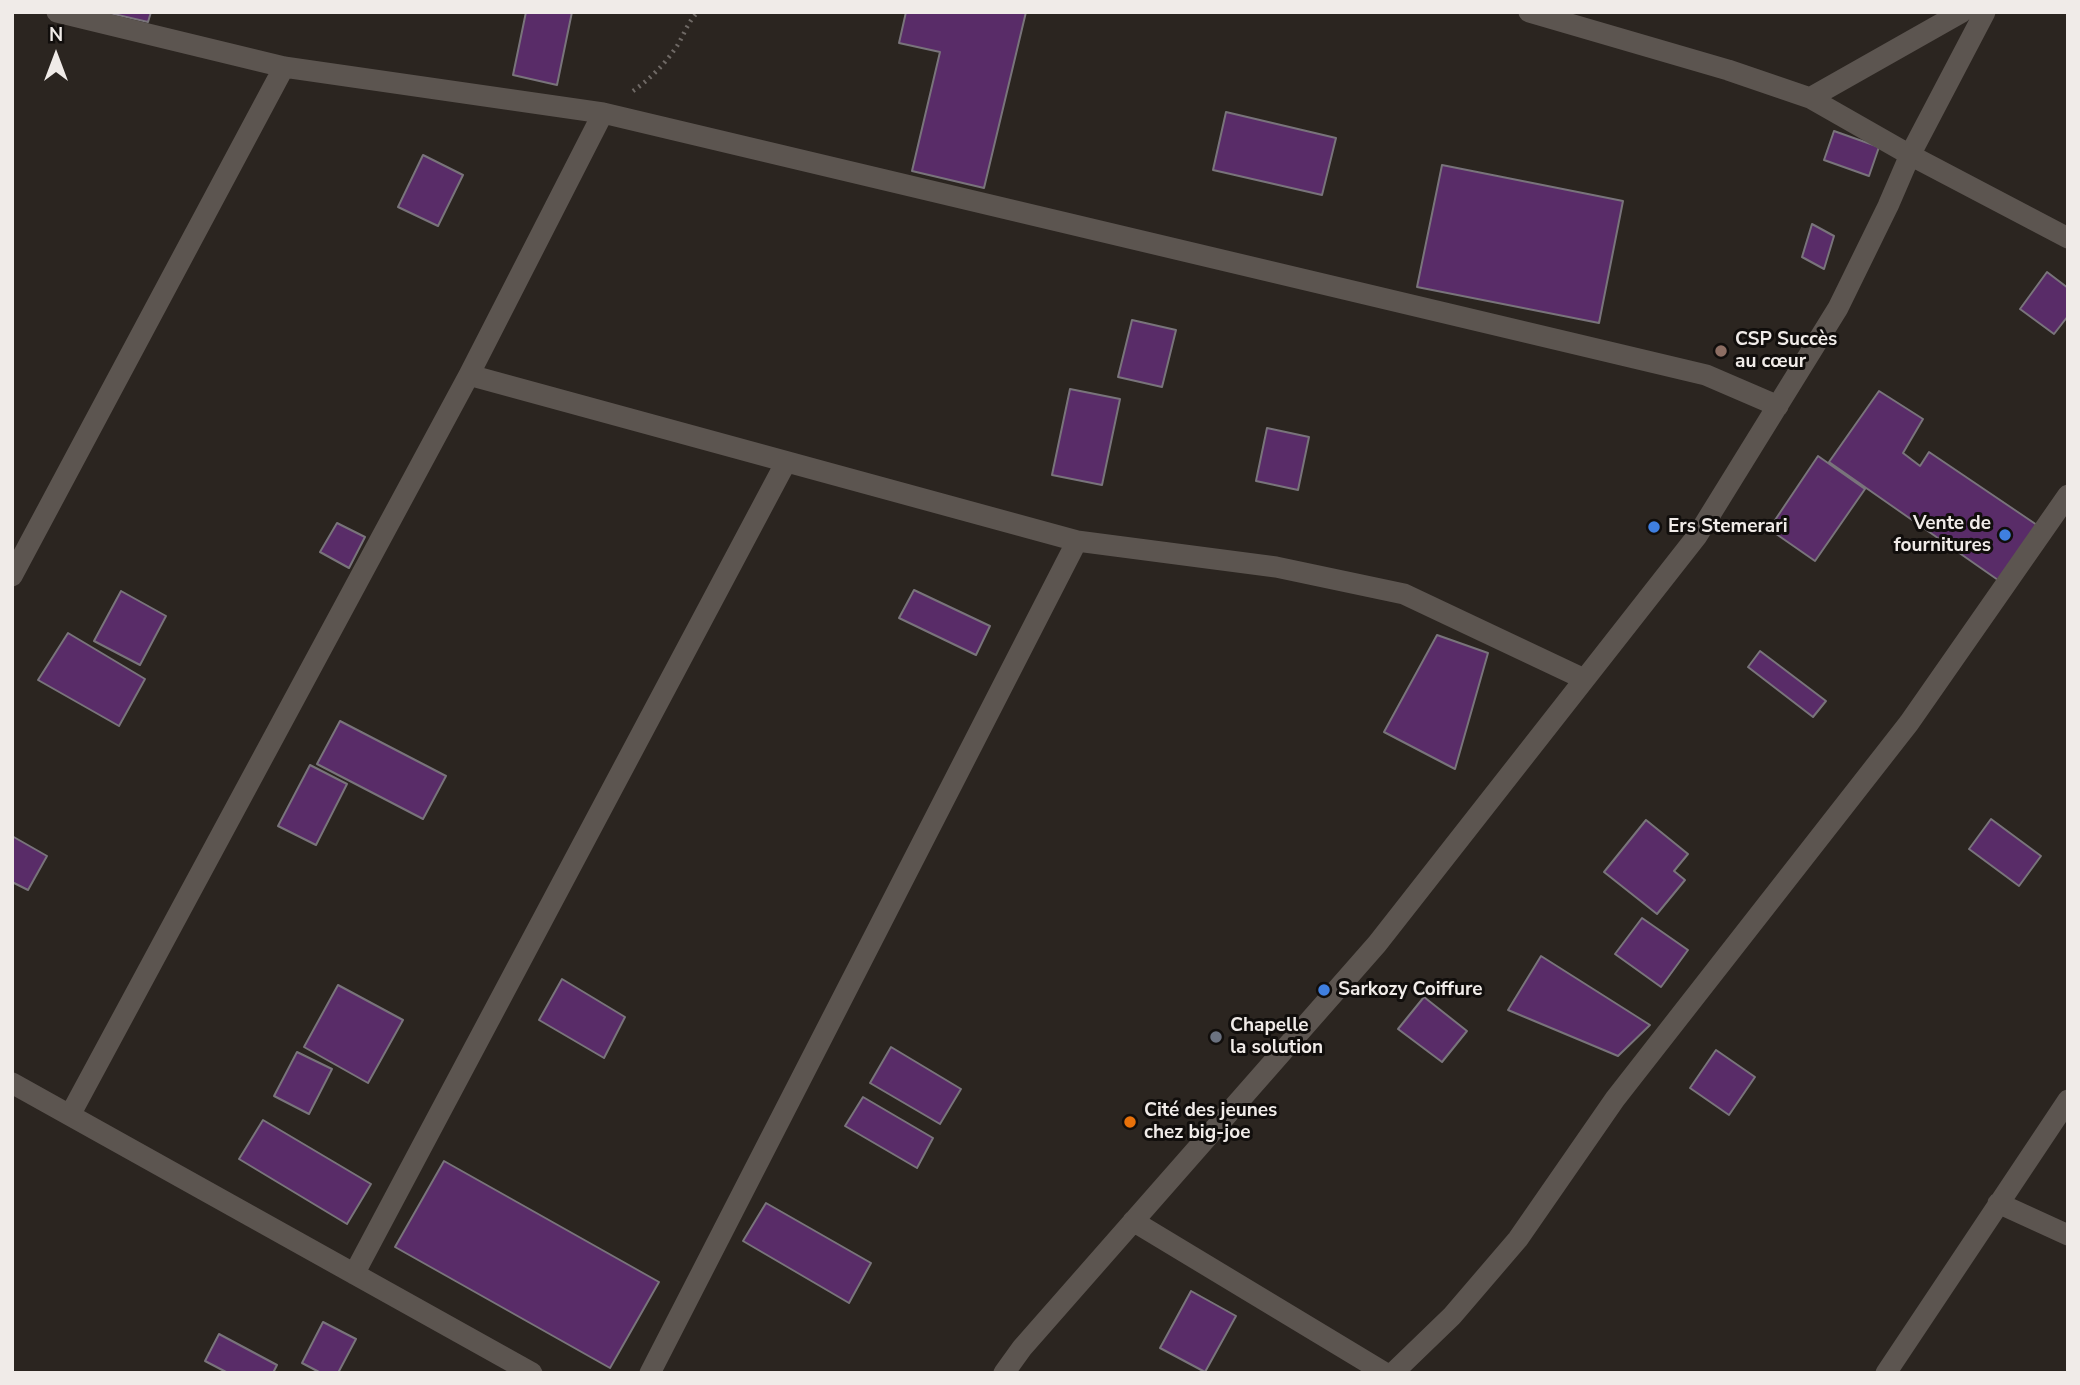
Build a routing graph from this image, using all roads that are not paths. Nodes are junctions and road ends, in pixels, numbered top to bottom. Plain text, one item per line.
1 (57, 12) edge
2 (1962, 12) edge
3 (1985, 12) edge
4 (1538, 13) edge
5 (284, 67) junction
6 (1810, 99) junction
7 (603, 113) junction
8 (1910, 155) junction
9 (2068, 238) edge
10 (469, 375) junction
11 (1778, 406) junction
12 (786, 462) junction
13 (2068, 495) edge
14 (1077, 541) junction
15 (12, 576) edge
16 (1584, 679) junction
17 (12, 1083) edge
18 (2068, 1100) edge
19 (70, 1115) junction
20 (1998, 1203) junction
21 (1133, 1221) junction
22 (2068, 1235) edge
23 (354, 1274) junction
24 (532, 1373) edge
25 (650, 1373) edge
26 (1004, 1373) edge
27 (1385, 1373) edge
28 (1393, 1373) edge
29 (1886, 1373) edge

1 - 5 street
2 - 6 street
3 - 8 street
4 - 6 street
5 - 7 street
5 - 15 street
6 - 8 street
7 - 10 street
7 - 11 street
8 - 9 street
8 - 11 street
10 - 12 street
10 - 19 street
11 - 16 street
12 - 14 street
12 - 23 street
13 - 28 street
14 - 16 street
14 - 25 street
16 - 21 street
17 - 19 street
18 - 20 street
19 - 23 street
20 - 22 street
20 - 29 street
21 - 26 street
21 - 27 street
23 - 24 street

